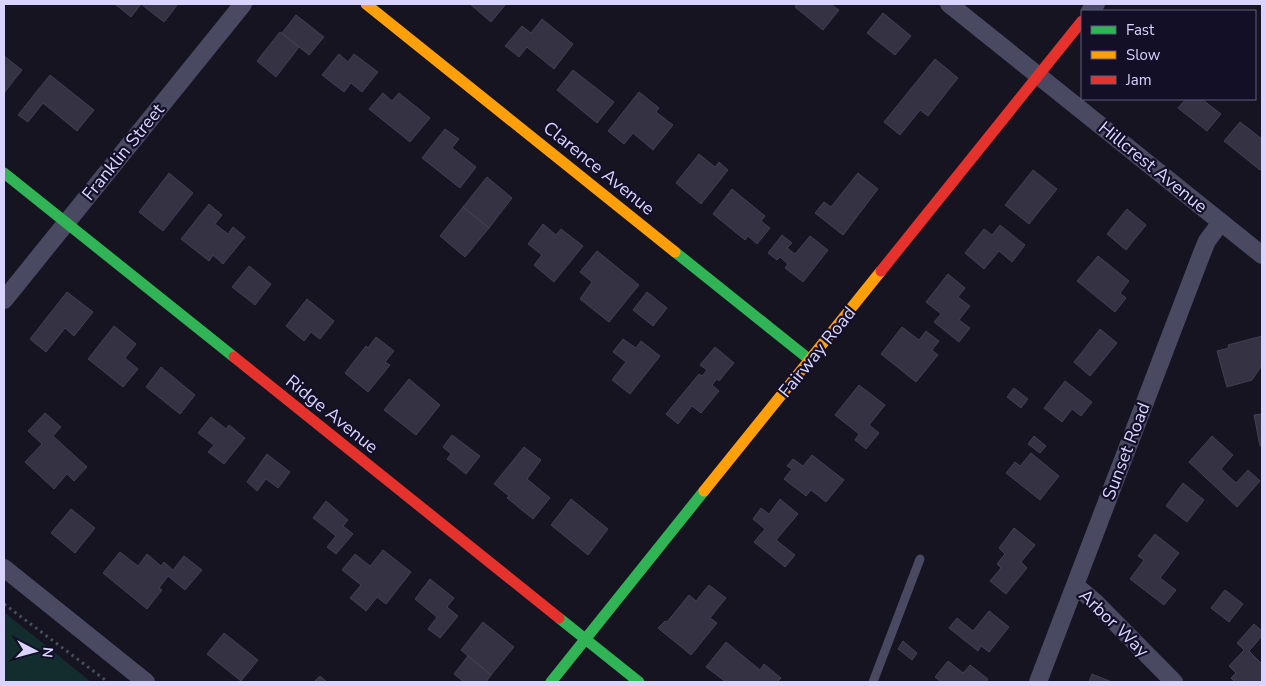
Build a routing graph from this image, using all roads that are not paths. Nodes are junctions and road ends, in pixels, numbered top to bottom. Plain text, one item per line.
1 (242, 4) edge
2 (366, 4) edge
3 (949, 4) edge
4 (1081, 22) edge
5 (1038, 76) junction
6 (4, 173) edge
7 (66, 222) junction
8 (1221, 222) junction
9 (1262, 256) edge
10 (4, 300) edge
11 (810, 360) junction
12 (920, 559) dead end
13 (4, 568) edge
14 (1075, 585) junction
15 (585, 639) junction
16 (146, 682) edge
17 (551, 682) edge
18 (639, 682) edge
19 (873, 682) edge
20 (1038, 682) edge
21 (1174, 682) edge

1 - 7 street, Franklin Street
2 - 11 street, Clarence Avenue
3 - 5 street, Hillcrest Avenue
4 - 5 street, Fairway Road
5 - 8 street, Hillcrest Avenue
5 - 11 street, Fairway Road
6 - 7 street, Ridge Avenue
7 - 10 street, Franklin Street
7 - 15 street, Ridge Avenue
8 - 9 street, Hillcrest Avenue
8 - 14 street, Sunset Road
11 - 15 street, Fairway Road
12 - 19 lane
13 - 16 street
14 - 20 street, Sunset Road
14 - 21 street, Arbor Way
15 - 17 street, Fairway Road
15 - 18 street, Ridge Avenue

